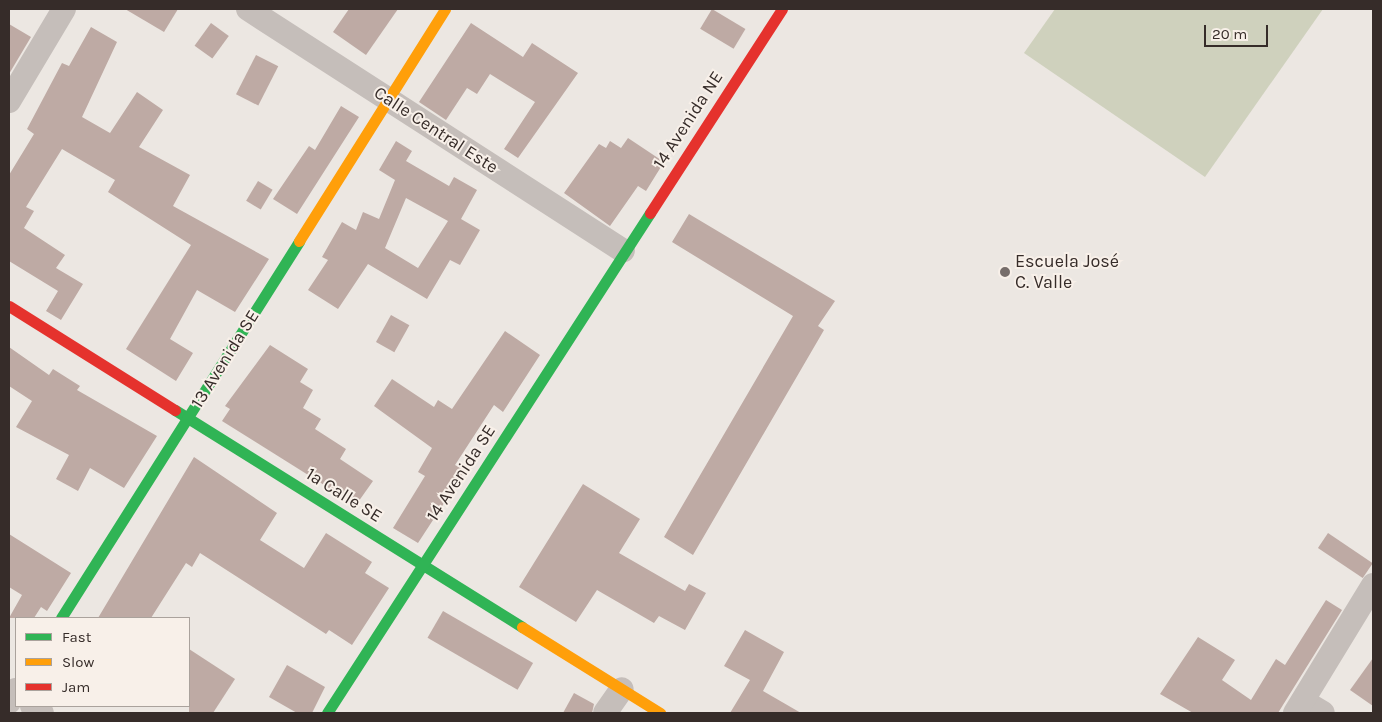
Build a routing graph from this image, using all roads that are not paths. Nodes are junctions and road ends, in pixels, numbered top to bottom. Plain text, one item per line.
1 (64, 9) edge
2 (248, 9) edge
3 (445, 9) edge
4 (782, 9) edge
5 (388, 99) junction
6 (9, 101) edge
7 (623, 251) junction
8 (9, 306) edge
9 (188, 418) junction
10 (422, 565) junction
11 (1373, 585) edge
12 (62, 617) edge
13 (622, 689) junction
14 (1299, 707) edge
15 (327, 713) edge
16 (605, 713) edge
17 (660, 713) edge
18 (1323, 713) edge

1 - 6 street
2 - 5 street, Calle Central Este
3 - 5 street, 13 Avenida SE
4 - 7 street, 14 Avenida NE
5 - 7 street, Calle Central Este
5 - 9 street, 13 Avenida SE
7 - 10 street, 14 Avenida SE
8 - 9 street, 1a Calle SE
9 - 10 street, 1a Calle SE
9 - 12 street, 13 Avenida SE
10 - 13 street, 1a Calle SE
10 - 15 street, 14 Avenida SE
11 - 14 street
13 - 16 street
13 - 17 street, 1a Calle SE
14 - 18 street

